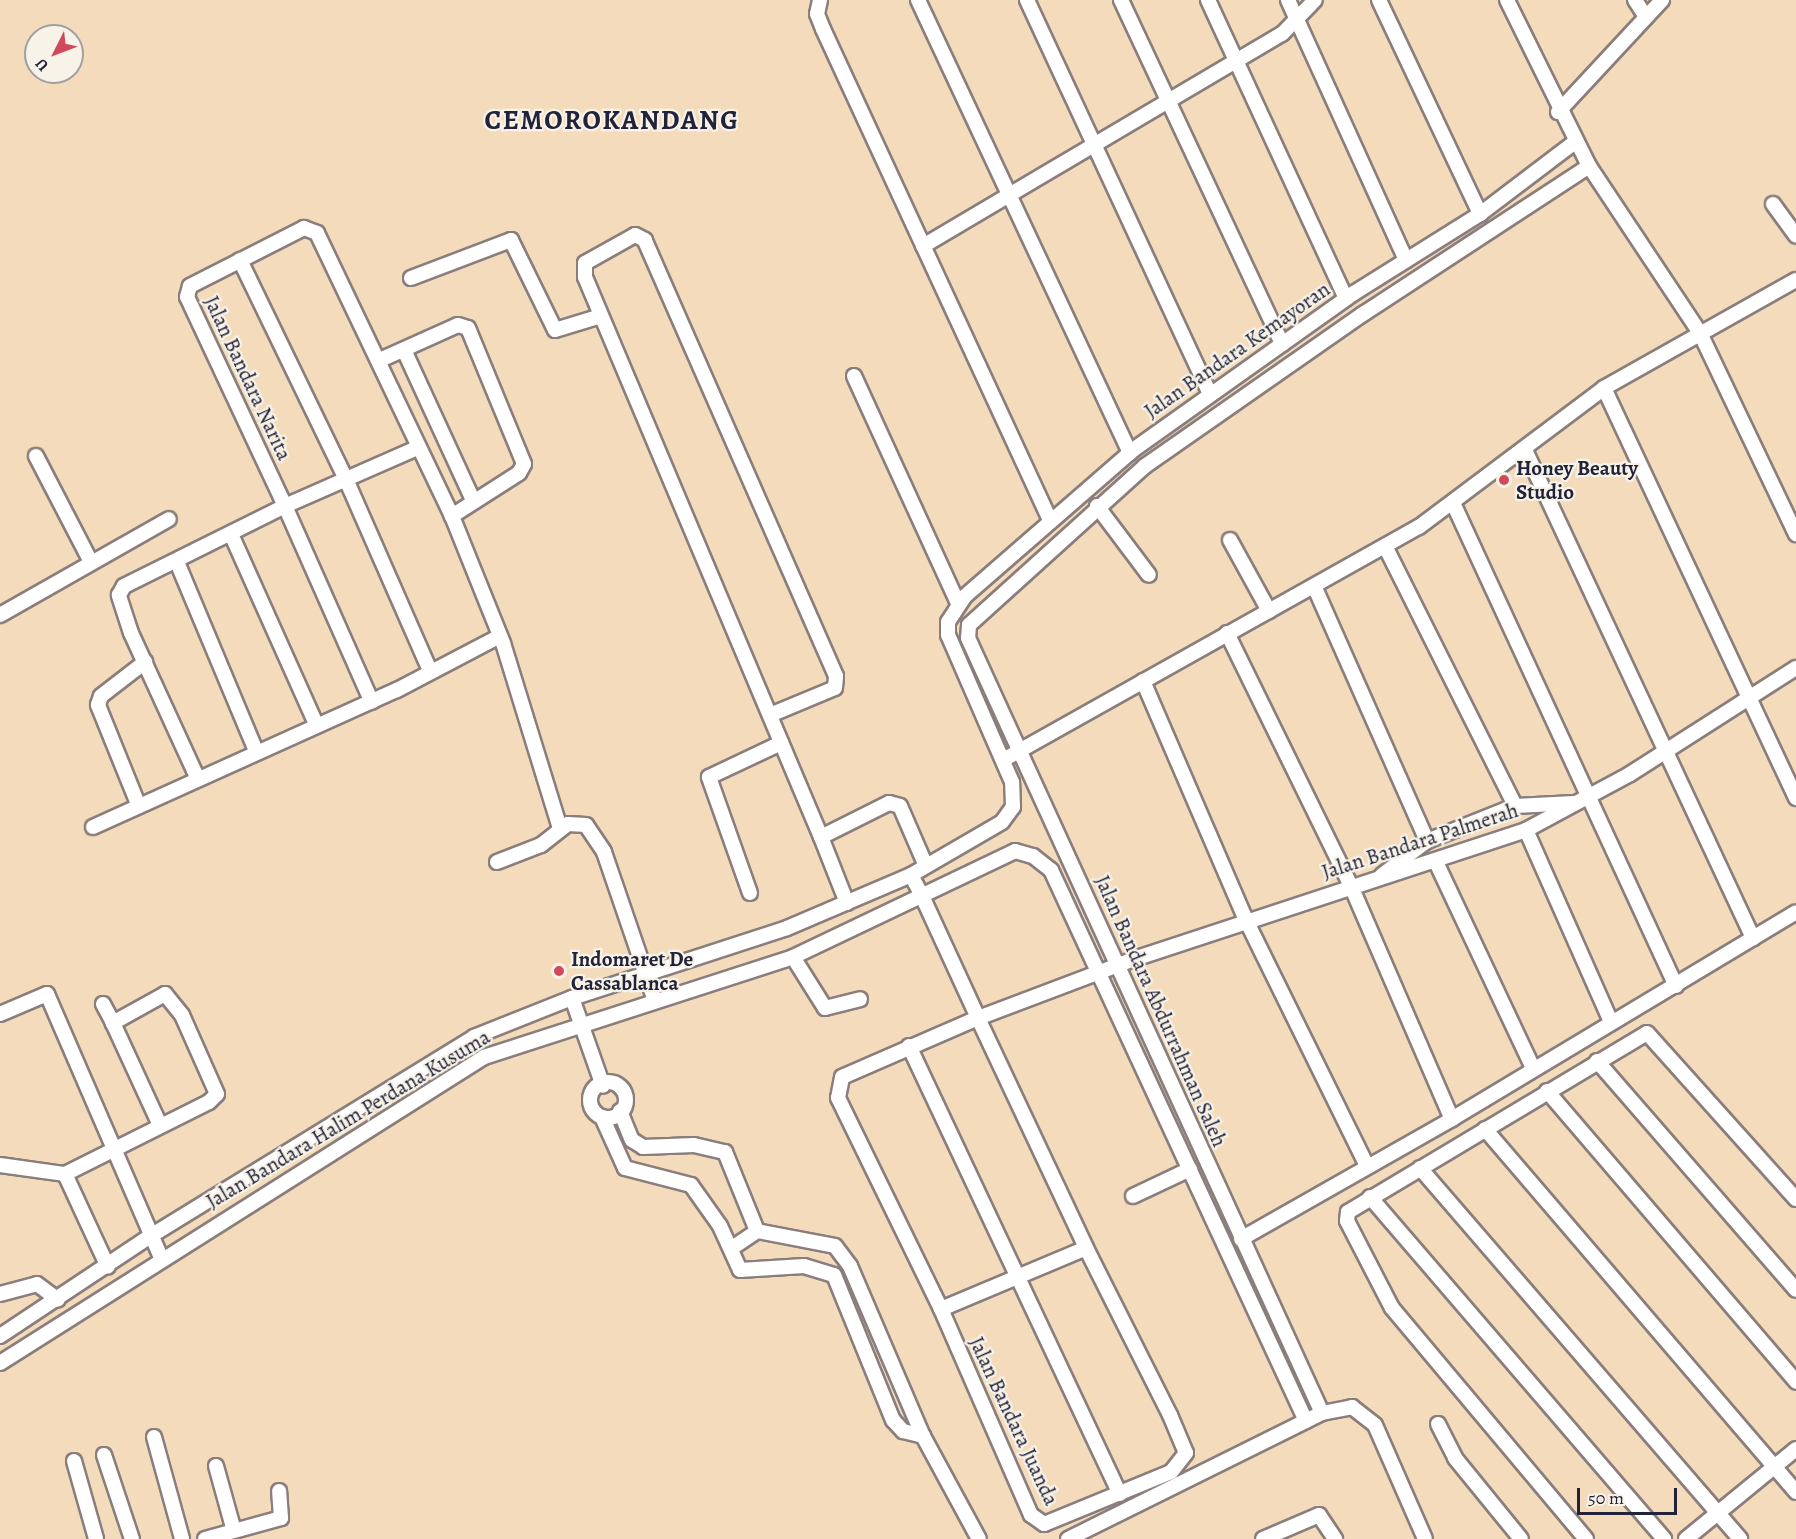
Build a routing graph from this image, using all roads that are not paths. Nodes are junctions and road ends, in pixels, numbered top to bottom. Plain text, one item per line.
1 (820, 0) edge
2 (918, 0) edge
3 (1027, 0) edge
4 (1122, 0) edge
5 (1208, 0) edge
6 (1288, 0) edge
7 (1315, 0) edge
8 (1379, 0) edge
9 (1507, 0) edge
10 (1635, 0) edge
11 (1662, 0) edge
12 (1644, 14) junction
13 (1298, 22) junction
14 (1235, 61) junction
15 (1166, 102) junction
16 (1558, 112) junction
17 (1575, 142) junction
18 (1095, 147) junction
19 (1589, 166) junction
20 (1007, 198) junction
21 (1773, 204) dead end
22 (1480, 214) junction
23 (1796, 236) edge
24 (923, 246) junction
25 (240, 260) junction
26 (1406, 260) junction
27 (411, 278) dead end
28 (1796, 280) edge
29 (1346, 299) junction
30 (601, 316) junction
31 (1700, 333) junction
32 (1282, 344) junction
33 (404, 350) junction
34 (380, 360) junction
35 (854, 376) dead end
36 (1604, 388) junction
37 (1210, 394) junction
38 (417, 448) junction
39 (1524, 450) junction
40 (1130, 453) junction
41 (36, 456) dead end
42 (345, 477) junction
43 (474, 502) junction
44 (1453, 503) junction
45 (285, 506) junction
46 (1097, 506) junction
47 (452, 516) junction
48 (169, 519) dead end
49 (1050, 520) junction
50 (231, 534) junction
51 (1796, 534) edge
52 (1230, 540) dead end
53 (1385, 546) junction
54 (91, 562) junction
55 (177, 562) junction
56 (1149, 575) dead end
57 (1315, 588) junction
58 (958, 603) junction
59 (1269, 611) junction
60 (0, 615) edge
61 (948, 622) junction
62 (969, 625) junction
63 (1227, 633) junction
64 (502, 639) junction
65 (146, 662) junction
66 (1796, 669) edge
67 (430, 671) junction
68 (1143, 681) junction
69 (1748, 698) junction
70 (372, 702) junction
71 (770, 715) junction
72 (317, 726) junction
73 (781, 743) junction
74 (1019, 749) junction
75 (256, 751) junction
76 (1665, 751) junction
77 (1004, 760) junction
78 (197, 777) junction
79 (1589, 795) junction
80 (1796, 798) edge
81 (1574, 803) junction
82 (138, 804) junction
83 (1515, 806) junction
84 (93, 827) dead end
85 (560, 828) junction
86 (1526, 830) junction
87 (821, 837) junction
88 (1427, 841) junction
89 (497, 862) dead end
90 (1070, 862) junction
91 (1436, 862) junction
92 (926, 866) junction
93 (1051, 870) junction
94 (911, 875) junction
95 (1383, 875) junction
96 (1351, 886) junction
97 (750, 893) dead end
98 (922, 896) junction
99 (847, 903) junction
100 (1796, 912) edge
101 (1247, 922) junction
102 (1753, 938) junction
103 (793, 957) junction
104 (1118, 965) junction
105 (1099, 973) junction
106 (645, 976) junction
107 (1676, 986) junction
108 (572, 998) junction
109 (860, 999) dead end
110 (655, 1001) junction
111 (103, 1004) dead end
112 (0, 1014) edge
113 (978, 1018) junction
114 (1611, 1022) junction
115 (113, 1023) junction
116 (584, 1028) junction
117 (909, 1046) junction
118 (1597, 1061) junction
119 (1533, 1068) junction
120 (603, 1086) junction
121 (1547, 1091) junction
122 (620, 1111) junction
123 (602, 1117) junction
124 (1452, 1119) junction
125 (160, 1125) junction
126 (1485, 1129) junction
127 (111, 1151) junction
128 (0, 1165) edge
129 (1367, 1166) junction
130 (1420, 1168) junction
131 (1190, 1170) junction
132 (65, 1174) junction
133 (1133, 1196) dead end
134 (1370, 1197) junction
135 (1796, 1199) edge
136 (757, 1231) junction
137 (149, 1237) junction
138 (1241, 1239) junction
139 (732, 1248) junction
140 (1086, 1248) junction
141 (161, 1257) junction
142 (850, 1266) junction
143 (108, 1267) junction
144 (834, 1275) junction
145 (1018, 1277) junction
146 (1796, 1290) edge
147 (0, 1294) edge
148 (58, 1299) junction
149 (941, 1309) junction
150 (0, 1336) edge
151 (0, 1363) edge
152 (1796, 1382) edge
153 (1322, 1413) junction
154 (1306, 1421) junction
155 (1438, 1424) dead end
156 (923, 1436) junction
157 (154, 1437) dead end
158 (1796, 1449) edge
159 (104, 1455) dead end
160 (74, 1461) dead end
161 (216, 1466) dead end
162 (1774, 1468) junction
163 (279, 1491) dead end
164 (1796, 1492) edge
165 (1120, 1494) junction
166 (1718, 1513) junction
167 (234, 1531) junction
168 (96, 1539) edge
169 (132, 1539) edge
170 (182, 1539) edge
171 (205, 1539) edge
172 (979, 1539) edge
173 (1068, 1539) edge
174 (1263, 1539) edge
175 (1335, 1539) edge
176 (1425, 1539) edge
177 (1521, 1539) edge
178 (1586, 1539) edge
179 (1664, 1539) edge
180 (1686, 1539) edge
181 (1740, 1539) edge

1 - 24 street
2 - 20 street
3 - 18 street
4 - 15 street
5 - 14 street
6 - 13 street
7 - 13 street
8 - 22 street
9 - 16 street
10 - 12 street
11 - 12 street
12 - 16 street
13 - 14 street
13 - 26 street
14 - 15 street
14 - 29 street
15 - 18 street
15 - 32 street
16 - 17 street
17 - 19 street
17 - 22 street, Jalan Bandara Kemayoran
18 - 20 street
18 - 37 street
19 - 31 street
19 - 46 street, Jalan Bandara Kemayoran
20 - 24 street
20 - 40 street
21 - 23 street
22 - 26 street, Jalan Bandara Kemayoran
24 - 49 street
25 - 34 street, Jalan Bandara Narita
25 - 42 street
25 - 45 street, Jalan Bandara Narita
26 - 29 street, Jalan Bandara Kemayoran
27 - 30 street
28 - 31 street
29 - 32 street, Jalan Bandara Kemayoran
30 - 71 street
30 - 71 street
31 - 36 street
31 - 51 street
32 - 37 street, Jalan Bandara Kemayoran
33 - 34 street
33 - 43 street
33 - 43 street
34 - 38 street, Jalan Bandara Narita
35 - 58 street
36 - 39 street
36 - 69 street
37 - 40 street, Jalan Bandara Kemayoran
38 - 42 street
38 - 47 street, Jalan Bandara Narita
39 - 44 street
39 - 76 street
40 - 49 street, Jalan Bandara Kemayoran
41 - 54 street
42 - 45 street
42 - 67 street
43 - 47 street
44 - 53 street
44 - 79 street
45 - 50 street
45 - 70 street
46 - 56 street
46 - 62 street, Jalan Bandara Kemayoran
47 - 64 street, Jalan Bandara Narita
48 - 54 street
49 - 58 street, Jalan Bandara Kemayoran
50 - 55 street
50 - 72 street
52 - 59 street
53 - 57 street
53 - 83 street
54 - 60 street
55 - 65 street
55 - 75 street
57 - 59 street
57 - 88 street
58 - 61 street, Jalan Bandara Kemayoran
59 - 63 street
61 - 62 street
61 - 77 street
62 - 74 street, Jalan Bandara Abdurrahman Saleh
63 - 68 street
63 - 96 street
64 - 67 street
64 - 85 street, Jalan Bandara Narita
65 - 78 street
65 - 82 street
66 - 69 street, Jalan Bandara Palmerah
67 - 70 street
68 - 74 street
68 - 101 street
69 - 76 street, Jalan Bandara Palmerah
69 - 80 street
70 - 72 street
71 - 73 street
72 - 75 street
73 - 87 street
73 - 97 street
74 - 77 street
74 - 90 street, Jalan Bandara Abdurrahman Saleh
75 - 78 street
76 - 79 street, Jalan Bandara Palmerah
76 - 102 street
77 - 92 street, Jalan Bandara Halim Perdana Kusuma
78 - 82 street
79 - 81 street, Jalan Bandara Palmerah
79 - 107 street
81 - 83 street
81 - 86 street, Jalan Bandara Palmerah
82 - 84 street
83 - 88 street
85 - 89 street
85 - 106 street
86 - 91 street, Jalan Bandara Palmerah
86 - 114 street
87 - 92 street
87 - 99 street
88 - 95 street
90 - 93 street
90 - 104 street, Jalan Bandara Abdurrahman Saleh
91 - 95 street, Jalan Bandara Palmerah
91 - 119 street
92 - 94 street, Jalan Bandara Halim Perdana Kusuma
93 - 98 street, Jalan Bandara Halim Perdana Kusuma
93 - 105 street, Jalan Bandara Abdurrahman Saleh
94 - 98 street, Jalan Bandara Juanda
94 - 99 street, Jalan Bandara Halim Perdana Kusuma
95 - 96 street, Jalan Bandara Palmerah
96 - 101 street, Jalan Bandara Palmerah
96 - 124 street
98 - 103 street, Jalan Bandara Halim Perdana Kusuma
98 - 113 street, Jalan Bandara Juanda
99 - 106 street, Jalan Bandara Halim Perdana Kusuma
100 - 102 street
101 - 104 street, Jalan Bandara Palmerah
101 - 129 street
102 - 107 street
103 - 109 street
103 - 110 street, Jalan Bandara Halim Perdana Kusuma
104 - 105 street, Jalan Bandara Palmerah
104 - 138 street, Jalan Bandara Abdurrahman Saleh
105 - 113 street, Jalan Bandara Juanda
105 - 131 street, Jalan Bandara Abdurrahman Saleh
106 - 108 street, Jalan Bandara Halim Perdana Kusuma
106 - 110 street
107 - 114 street
108 - 116 street
108 - 137 street, Jalan Bandara Halim Perdana Kusuma
110 - 116 street, Jalan Bandara Halim Perdana Kusuma
111 - 115 street
112 - 127 street
113 - 117 street, Jalan Bandara Juanda
113 - 140 street, Jalan Bandara Juanda
114 - 119 street
115 - 125 street
115 - 125 street
116 - 120 street
116 - 141 street, Jalan Bandara Halim Perdana Kusuma
117 - 145 street
117 - 149 street, Jalan Bandara Juanda
118 - 121 street
118 - 135 street
118 - 146 street
119 - 124 street
120 - 122 street
120 - 123 street
121 - 126 street
121 - 152 street
122 - 123 street
122 - 136 street
123 - 139 street
124 - 129 street
125 - 127 street
126 - 130 street
126 - 162 street
127 - 132 street
127 - 137 street
128 - 132 street
129 - 138 street
130 - 134 street
130 - 166 street
131 - 133 street
131 - 154 street, Jalan Bandara Abdurrahman Saleh
132 - 143 street
134 - 178 street
134 - 179 street
136 - 139 street
136 - 142 street
137 - 141 street
137 - 143 street, Jalan Bandara Halim Perdana Kusuma
138 - 153 street, Jalan Bandara Abdurrahman Saleh
139 - 144 street
140 - 145 street
140 - 165 street, Jalan Bandara Juanda
141 - 151 street, Jalan Bandara Halim Perdana Kusuma
142 - 144 street
142 - 156 street
143 - 148 street, Jalan Bandara Halim Perdana Kusuma
144 - 156 street
145 - 149 street
145 - 165 street
147 - 148 street
148 - 150 street, Jalan Bandara Halim Perdana Kusuma
149 - 165 street, Jalan Bandara Juanda
153 - 154 street
153 - 176 street
154 - 173 street
155 - 177 street
156 - 172 street
157 - 170 street
158 - 162 street
159 - 169 street
160 - 168 street
161 - 167 street
162 - 164 street
162 - 166 street
163 - 167 street
166 - 180 street
166 - 181 street
167 - 171 street
174 - 175 street

